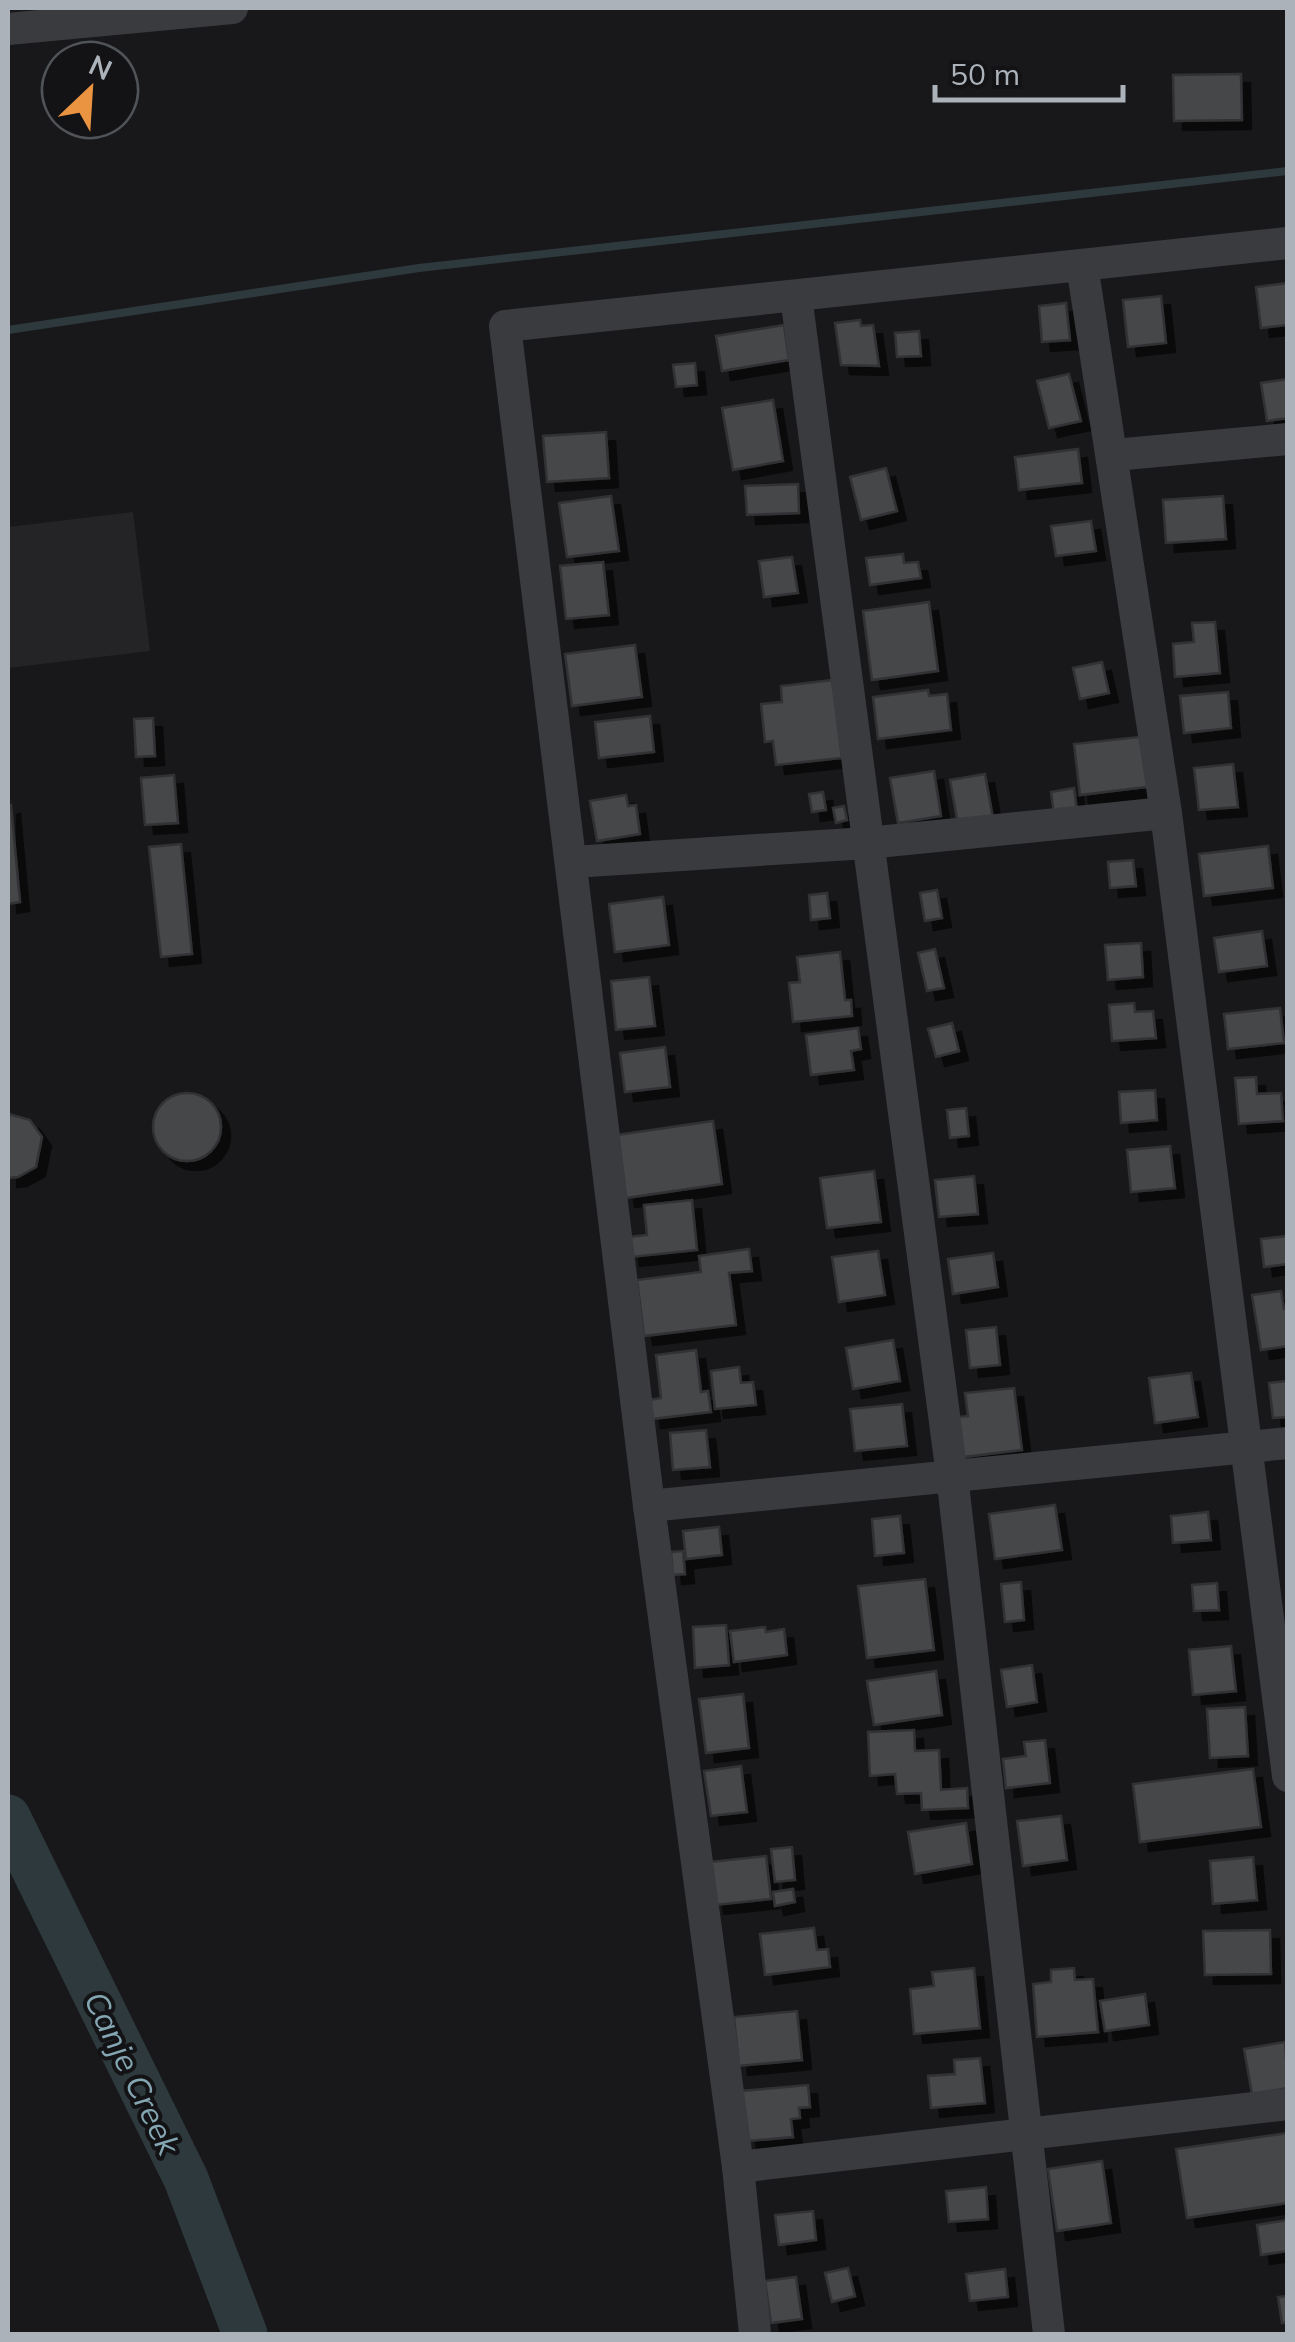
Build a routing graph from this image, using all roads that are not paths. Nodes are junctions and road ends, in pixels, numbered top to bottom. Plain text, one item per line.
1 (232, 8) edge
2 (8, 29) edge
3 (1288, 244) edge
4 (1082, 265) junction
5 (796, 296) junction
6 (1288, 439) edge
7 (1114, 456) junction
8 (1166, 813) junction
9 (868, 843) junction
10 (573, 862) junction
11 (1288, 1443) edge
12 (1247, 1447) junction
13 (952, 1475) junction
14 (648, 1506) junction
15 (1288, 1776) edge
16 (1288, 2104) edge
17 (1026, 2137) junction
18 (738, 2167) junction
19 (755, 2334) edge
20 (1049, 2334) edge

1 - 2 street
3 - 4 street
4 - 5 street
4 - 7 street
5 - 9 street
5 - 10 street
6 - 7 street
7 - 8 street
8 - 9 street
8 - 12 street
9 - 10 street
9 - 13 street
10 - 14 street
11 - 12 street
12 - 13 street
12 - 15 street
13 - 14 street
13 - 17 street
14 - 18 street
16 - 17 street
17 - 18 street
17 - 20 street
18 - 19 street

